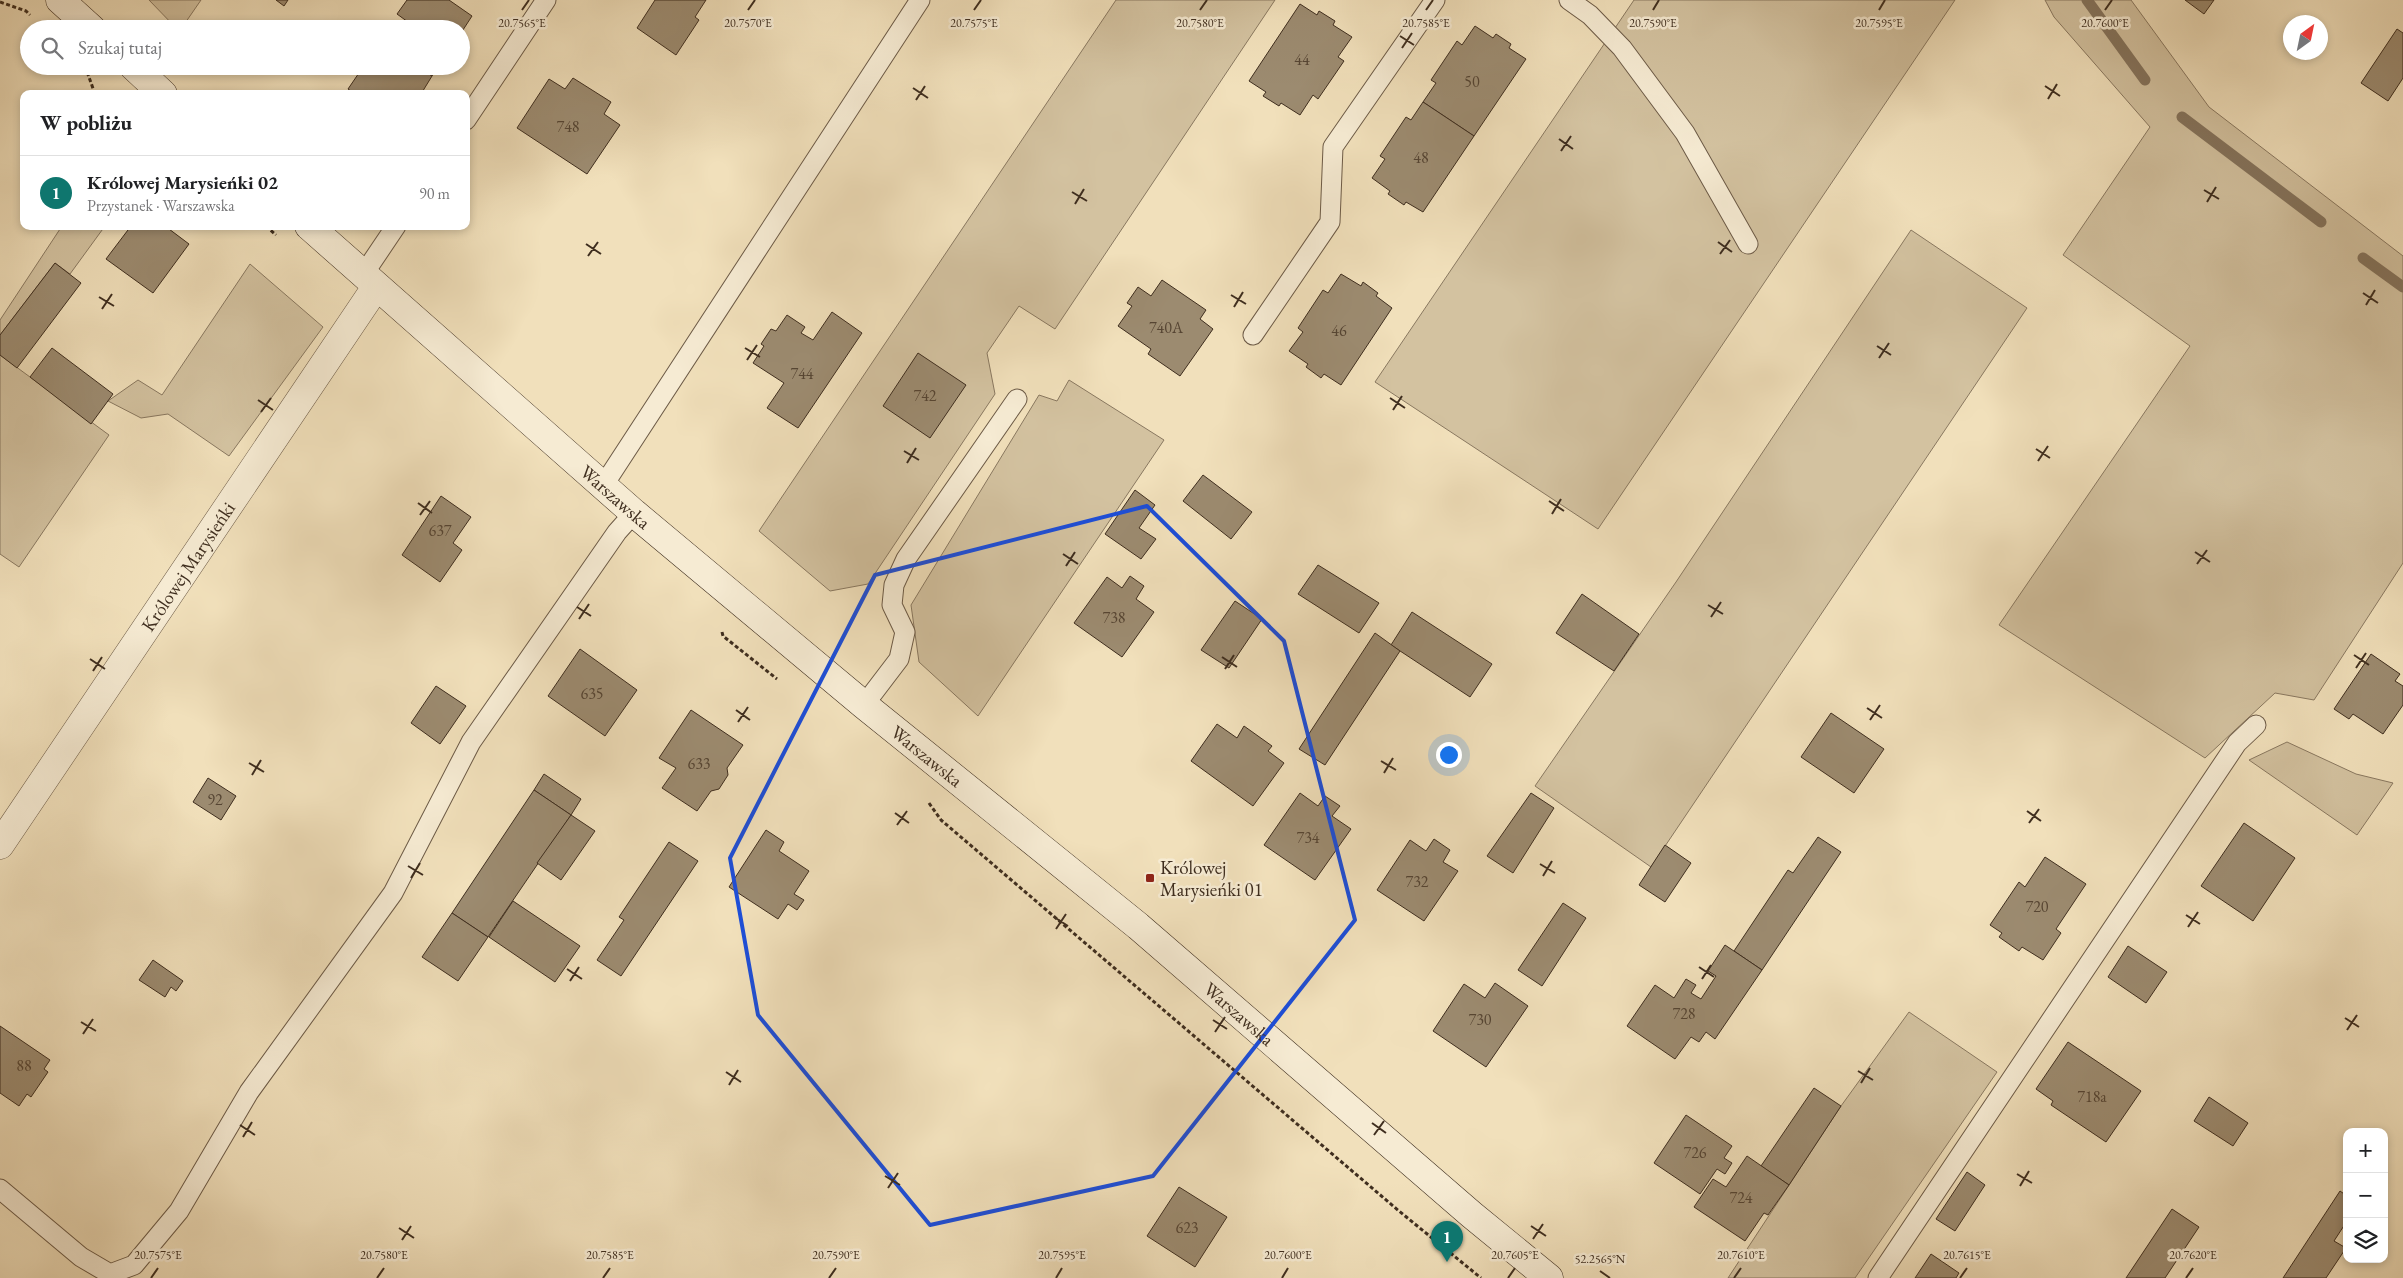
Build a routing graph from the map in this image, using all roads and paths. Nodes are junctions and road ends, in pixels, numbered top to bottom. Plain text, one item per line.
1 (60, 0) edge
2 (546, 0) edge
3 (920, 0) edge
4 (1435, 0) edge
5 (1569, 0) edge
6 (0, 2) edge
7 (32, 17) dead end
8 (82, 20) edge
9 (88, 75) edge
10 (143, 75) edge
11 (94, 90) edge
12 (160, 90) edge
13 (470, 114) edge
14 (314, 230) edge
15 (394, 230) edge
16 (1748, 244) dead end
17 (370, 281) junction
18 (1253, 335) dead end
19 (1017, 399) dead end
20 (603, 486) junction
21 (634, 513) junction
22 (864, 705) junction
23 (2256, 725) dead end
24 (0, 845) edge
25 (0, 1189) edge
26 (1539, 1275) edge
27 (1878, 1278) edge

1 - 8 main road
2 - 13 lane
3 - 20 lane
4 - 18 lane
5 - 16 lane
6 - 7 path
9 - 11 path
10 - 12 main road
14 - 17 main road, Warszawska
15 - 17 lane
17 - 20 main road, Warszawska
17 - 24 main road, Królowej Marysieńki
19 - 22 lane
20 - 21 main road, Warszawska
21 - 22 main road, Warszawska
21 - 25 lane
22 - 26 main road, Warszawska
23 - 27 lane

